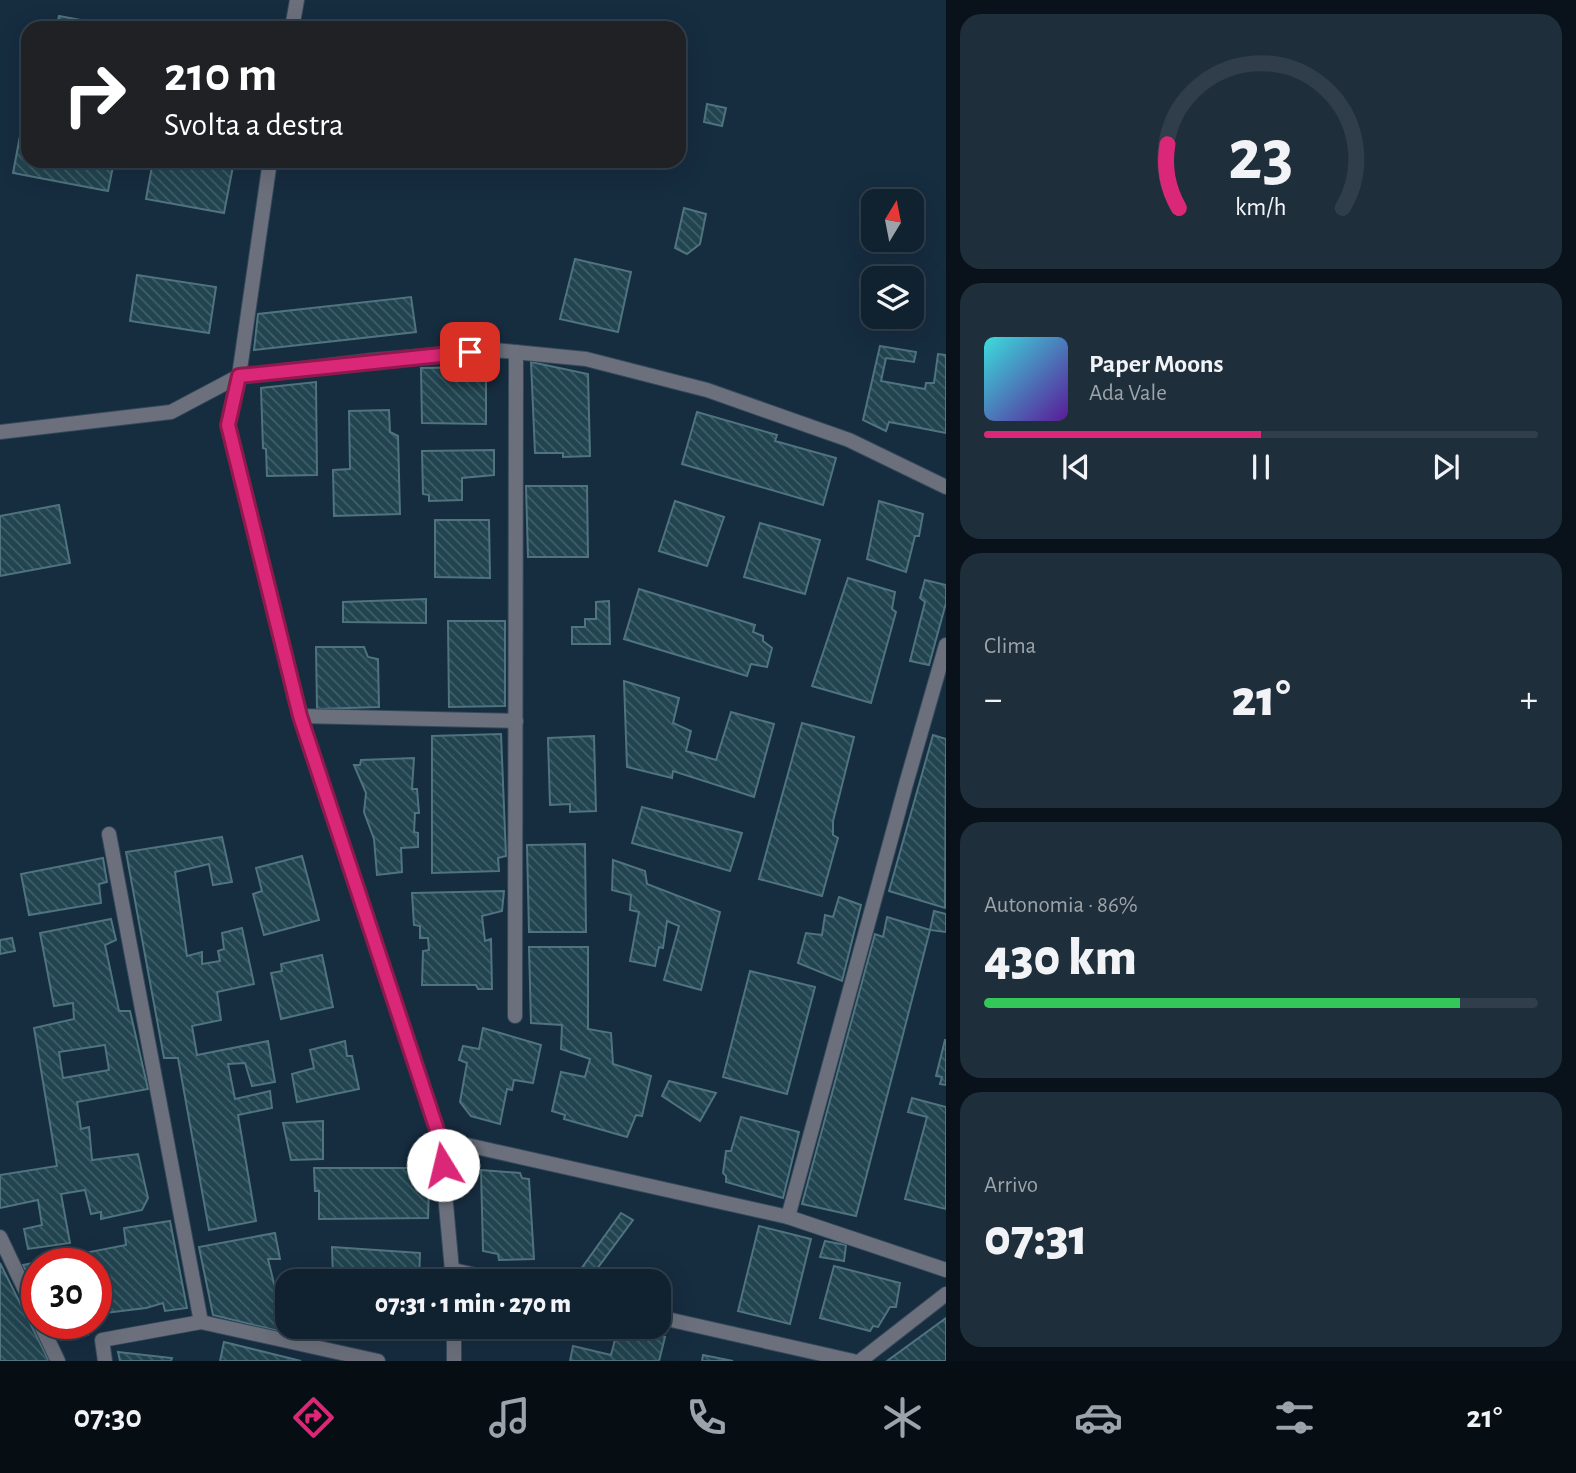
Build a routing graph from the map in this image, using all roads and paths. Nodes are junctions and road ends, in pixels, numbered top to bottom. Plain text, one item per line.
1 (297, 0) edge
2 (293, 21) edge
3 (269, 168) edge
4 (516, 352) junction
5 (239, 376) junction
6 (0, 432) edge
7 (946, 487) edge
8 (946, 645) edge
9 (300, 716) junction
10 (516, 721) junction
11 (109, 834) dead end
12 (515, 1016) dead end
13 (440, 1139) junction
14 (788, 1217) junction
15 (0, 1237) edge
16 (452, 1269) edge
17 (946, 1270) edge
18 (21, 1281) edge
19 (946, 1294) edge
20 (671, 1320) edge
21 (201, 1322) junction
22 (48, 1339) edge
23 (454, 1339) edge
24 (58, 1361) edge
25 (105, 1361) edge
26 (378, 1361) edge
27 (454, 1361) edge
28 (853, 1361) edge
29 (860, 1361) edge

1 - 2 street
3 - 5 street
4 - 5 street
4 - 7 street
4 - 10 street
5 - 6 street
5 - 9 street
8 - 14 street
9 - 10 street
9 - 13 street
10 - 12 street
11 - 21 street
13 - 14 street
13 - 16 street
14 - 17 street
15 - 18 street
19 - 29 street
20 - 28 street
21 - 25 street
21 - 26 street
22 - 24 street
23 - 27 street

